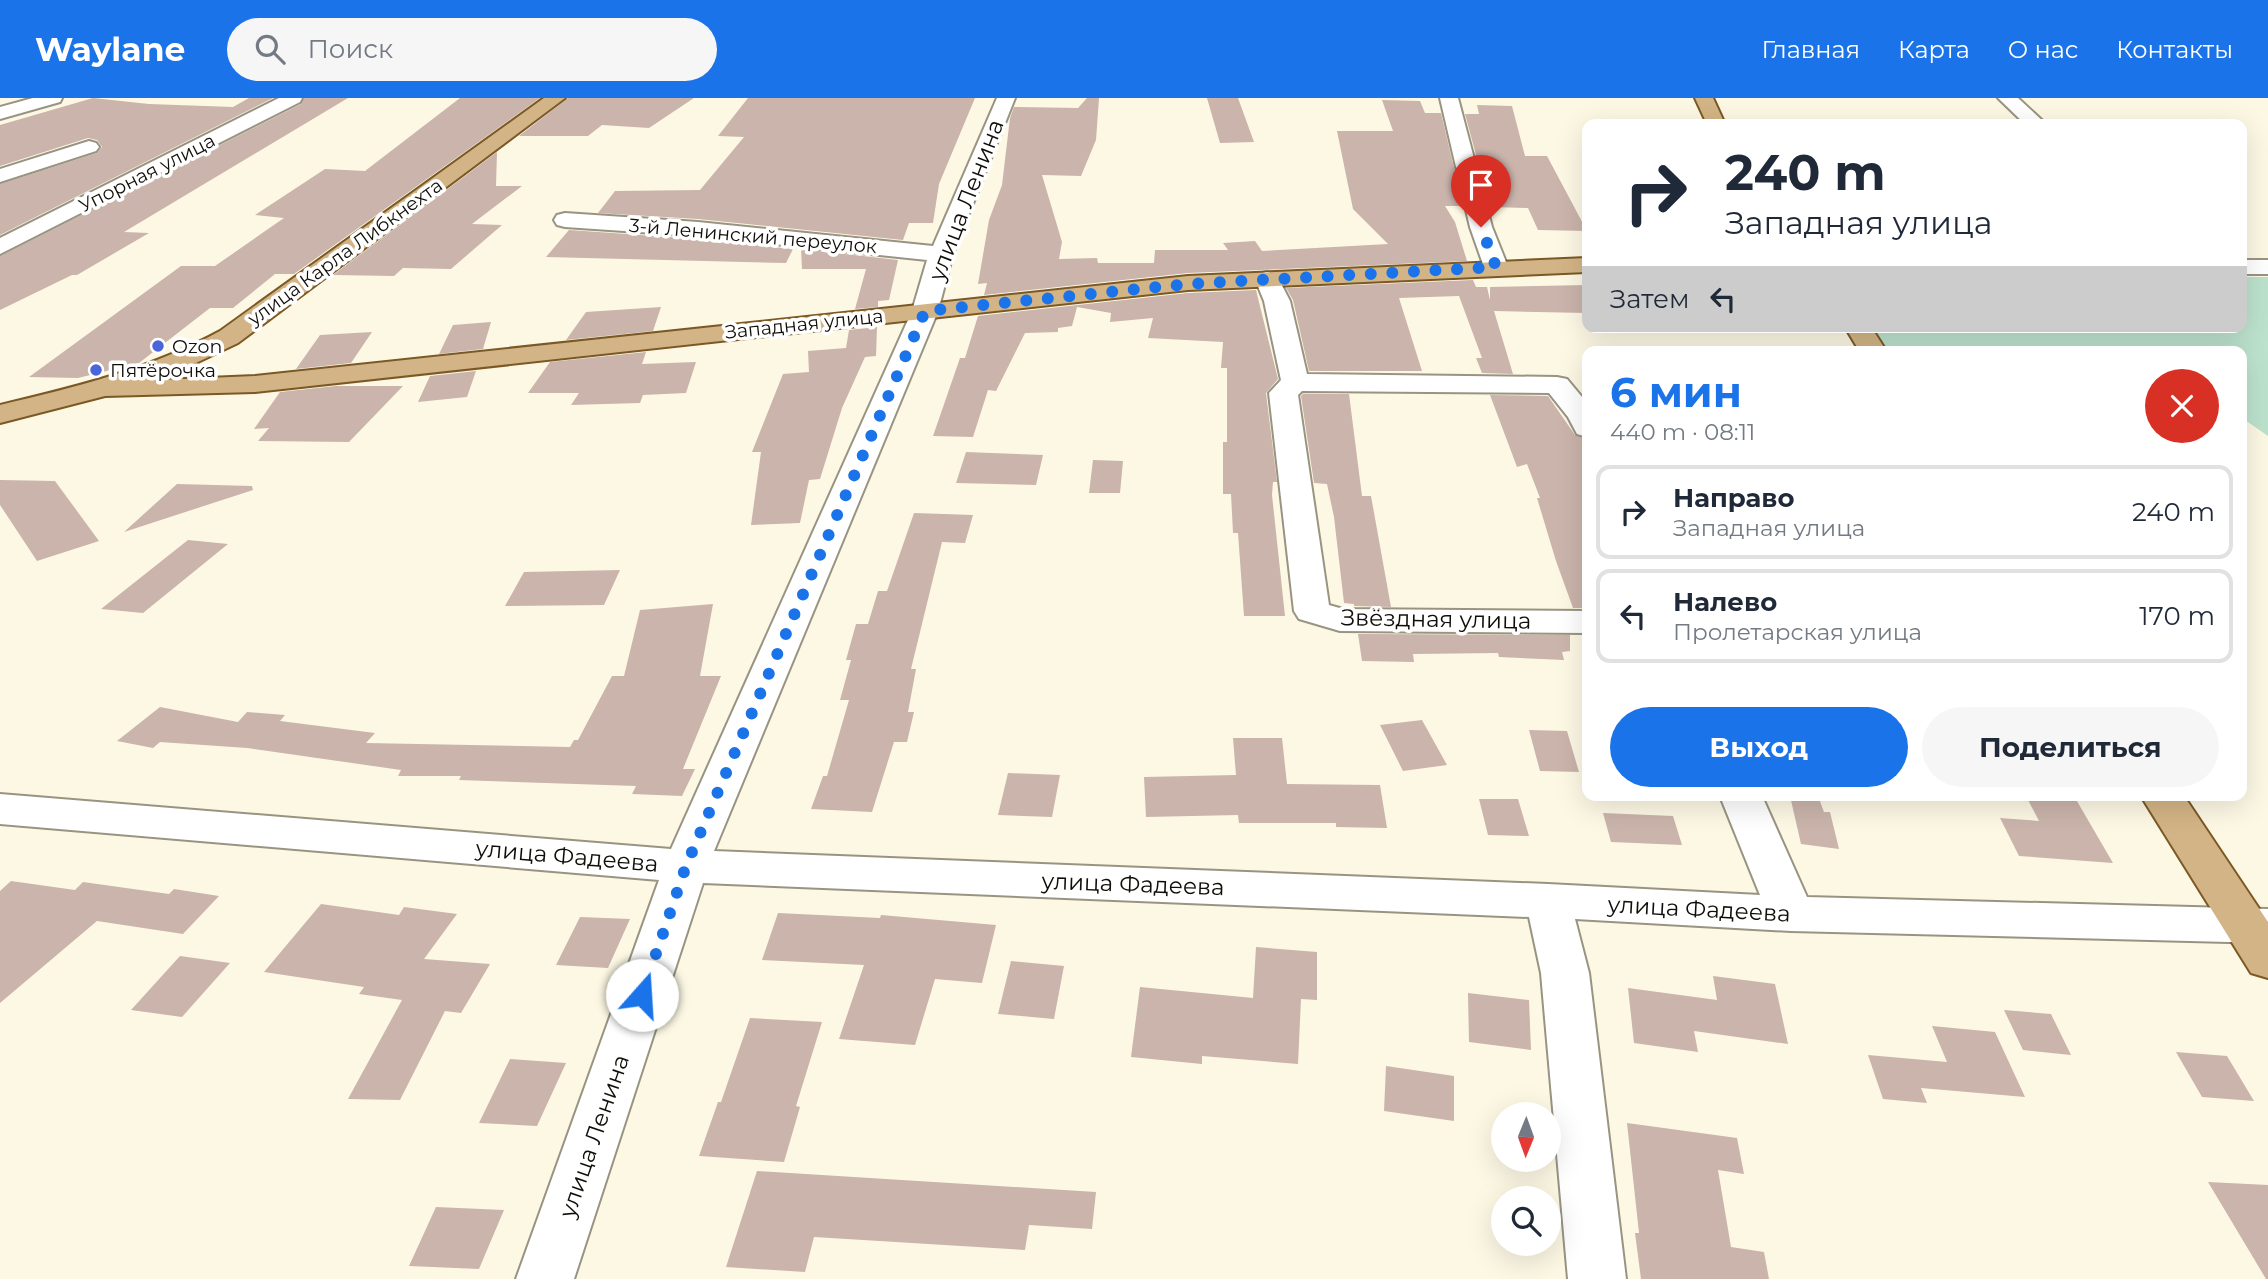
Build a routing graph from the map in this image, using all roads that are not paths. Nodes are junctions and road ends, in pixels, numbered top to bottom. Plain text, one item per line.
1 (53, 98) edge
2 (293, 98) edge
3 (556, 98) edge
4 (1006, 98) edge
5 (1450, 98) edge
6 (1704, 98) edge
7 (2007, 98) edge
8 (0, 113) edge
9 (1714, 119) edge
10 (2030, 119) edge
11 (89, 147) dead end
12 (0, 176) edge
13 (565, 220) dead end
14 (0, 247) edge
15 (941, 254) junction
16 (1582, 265) edge
17 (1496, 267) junction
18 (2247, 267) edge
19 (2268, 267) edge
20 (1267, 279) junction
21 (925, 311) junction
22 (1295, 382) junction
23 (104, 388) junction
24 (0, 414) edge
25 (1582, 415) edge
26 (1582, 622) edge
27 (1743, 801) edge
28 (2166, 801) edge
29 (0, 809) edge
30 (686, 866) junction
31 (1548, 901) junction
32 (1791, 914) junction
33 (2260, 936) edge
34 (545, 1279) edge
35 (1597, 1279) edge

1 - 8 street
2 - 14 street, Упорная улица
3 - 23 main road, улица Карла Либкнехта
4 - 15 street, улица Ленина
5 - 17 street
6 - 9 main road
7 - 10 street
11 - 12 street
13 - 15 street, 3-й Ленинский переулок
15 - 21 street, улица Ленина
16 - 17 main road, Западная улица
17 - 20 main road, Западная улица
18 - 19 street
20 - 21 main road, Западная улица
20 - 22 street, Звёздная улица
21 - 23 main road, Западная улица
21 - 30 street, улица Ленина
22 - 25 street
22 - 26 street, Звёздная улица
23 - 24 main road, улица Карла Либкнехта
27 - 32 street
28 - 33 main road
29 - 30 street, улица Фадеева
30 - 31 street, улица Фадеева
30 - 34 street, улица Ленина
31 - 32 street, улица Фадеева
31 - 35 street
32 - 33 street, улица Фадеева

